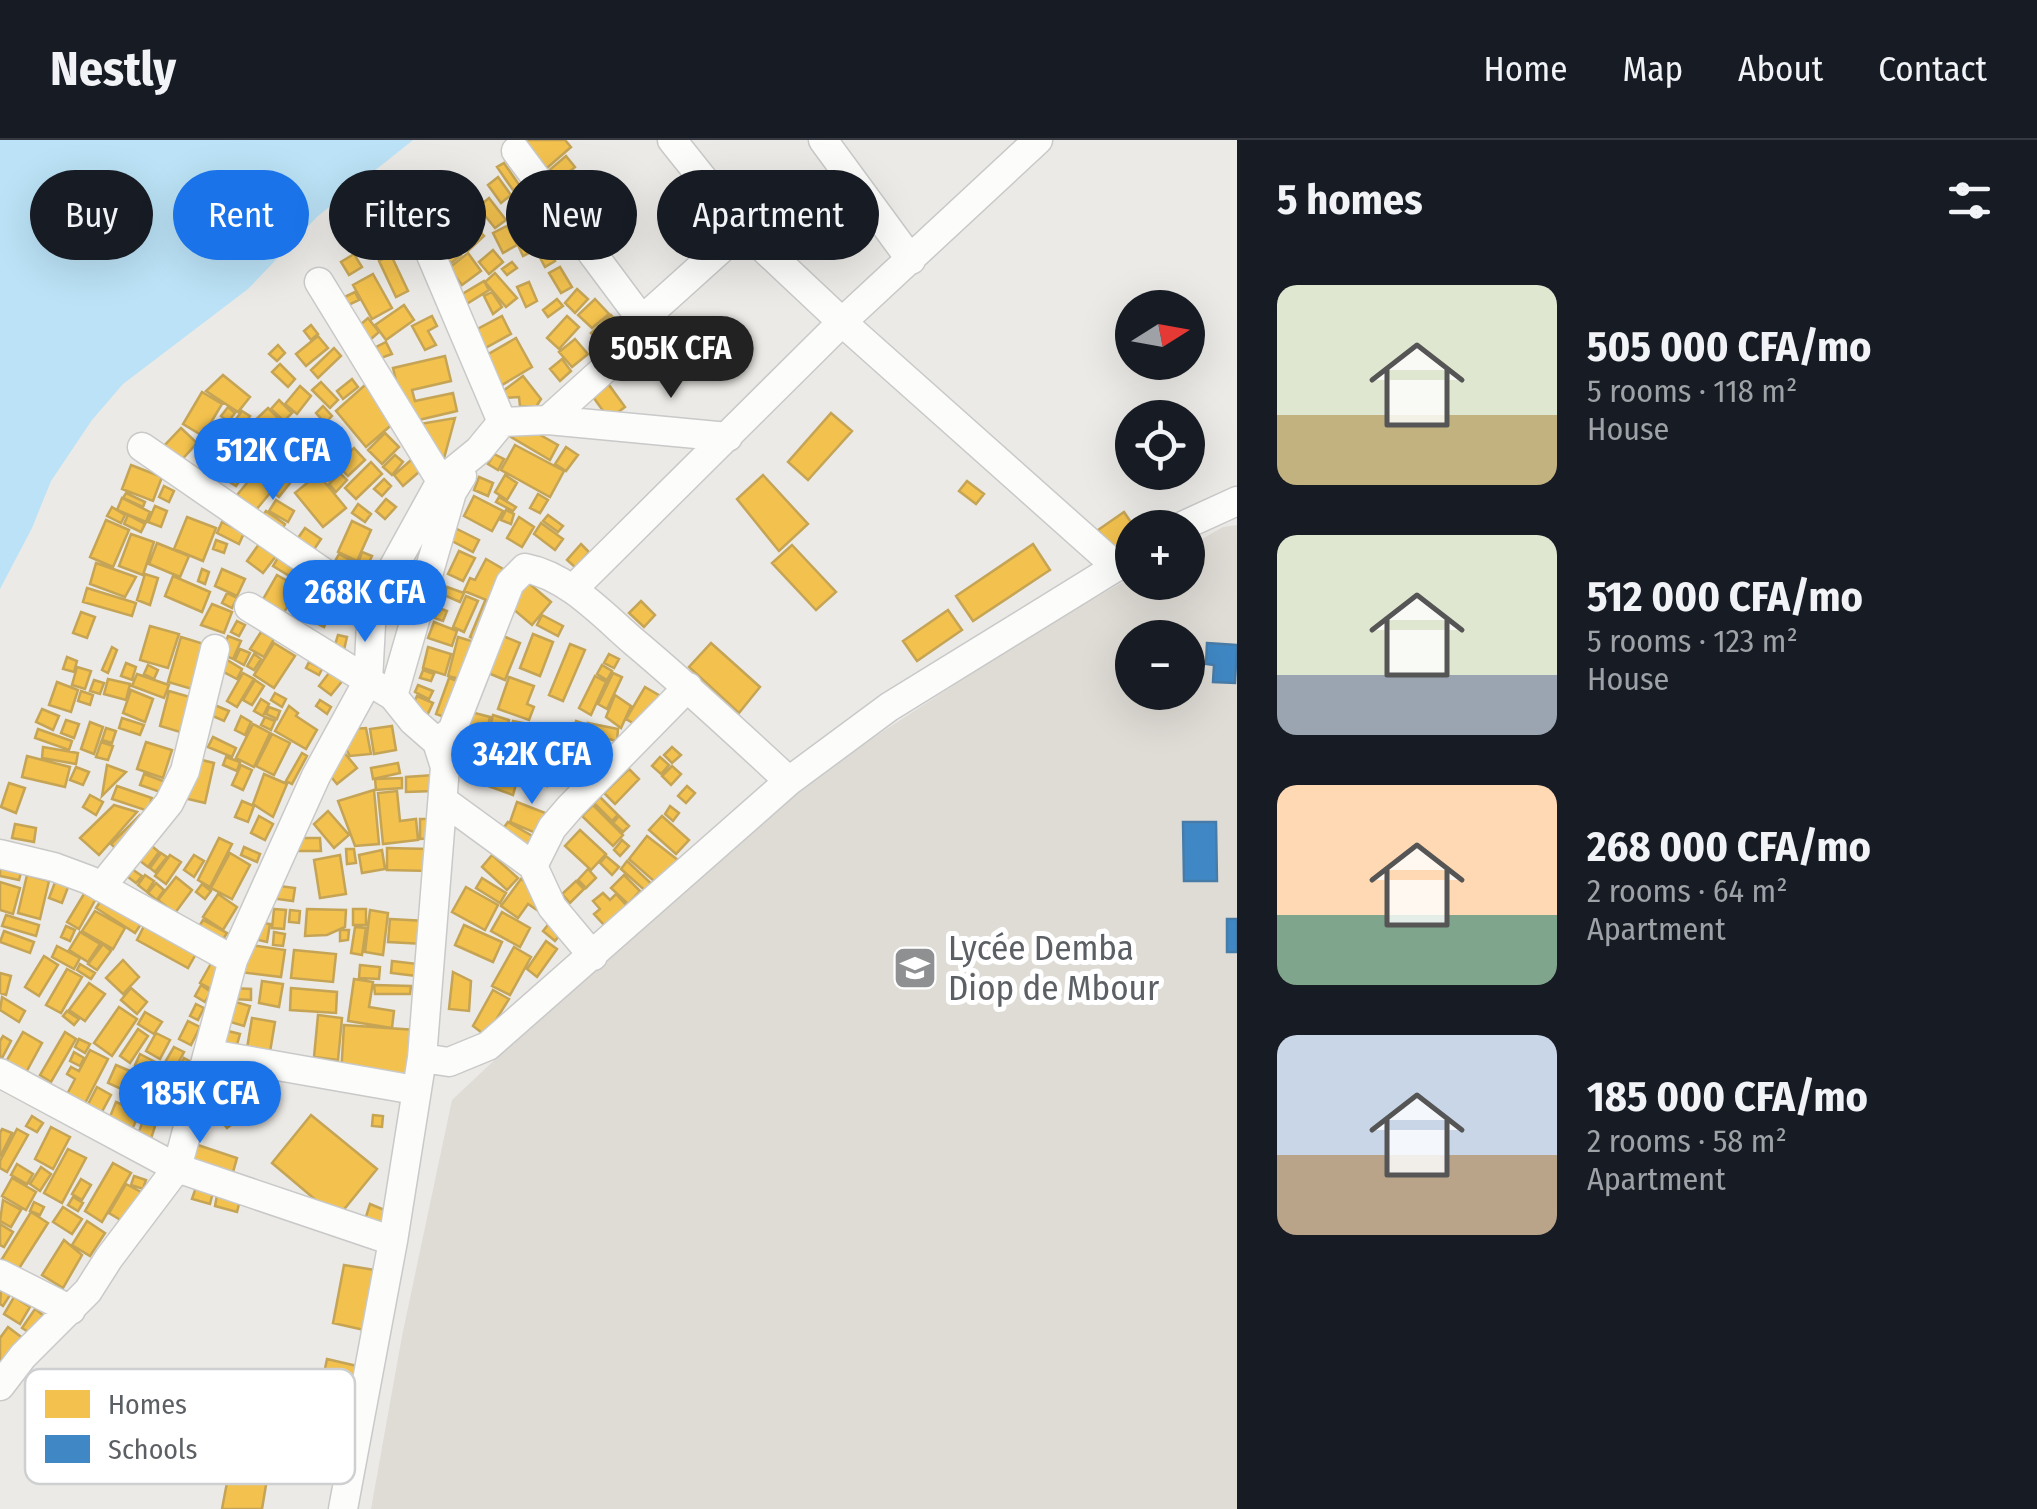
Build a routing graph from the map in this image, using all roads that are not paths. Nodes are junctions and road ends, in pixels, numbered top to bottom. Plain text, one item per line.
1 (672, 140) edge
2 (1038, 140) edge
3 (835, 146) edge
4 (516, 152) dead end
5 (697, 170) edge
6 (433, 260) edge
7 (709, 260) edge
8 (777, 260) edge
9 (910, 260) junction
10 (319, 282) dead end
11 (642, 320) junction
12 (842, 322) junction
13 (548, 420) junction
14 (502, 422) junction
15 (728, 437) junction
16 (142, 447) dead end
17 (480, 450) junction
18 (441, 481) junction
19 (1237, 501) edge
20 (1205, 516) edge
21 (1115, 554) edge
22 (1115, 568) edge
23 (572, 589) junction
24 (249, 606) dead end
25 (372, 606) junction
26 (215, 649) dead end
27 (368, 681) junction
28 (688, 687) junction
29 (393, 696) junction
30 (436, 742) junction
31 (790, 782) junction
32 (444, 801) junction
33 (0, 854) edge
34 (533, 866) junction
35 (102, 887) junction
36 (593, 956) junction
37 (233, 960) junction
38 (210, 1054) junction
39 (422, 1058) junction
40 (0, 1073) edge
41 (415, 1090) junction
42 (177, 1168) junction
43 (393, 1241) junction
44 (0, 1274) edge
45 (71, 1310) junction
46 (0, 1386) edge
47 (355, 1445) edge
48 (348, 1484) edge
49 (343, 1509) edge

1 - 5 street
2 - 9 street
3 - 9 street
4 - 11 street
6 - 14 street
7 - 11 street
8 - 12 street
9 - 12 street
10 - 18 street
11 - 13 street
12 - 15 street
12 - 21 street
13 - 14 street
13 - 15 street
14 - 17 street
15 - 23 street
16 - 25 street
17 - 18 street
17 - 29 street
18 - 25 street
19 - 20 street
22 - 31 street
23 - 28 street
23 - 30 street
24 - 27 street
25 - 27 street
26 - 35 street
27 - 29 street
27 - 37 street
28 - 31 street
28 - 34 street
29 - 30 street
30 - 32 street
31 - 36 street
32 - 34 street
32 - 39 street
33 - 35 street
34 - 36 street
35 - 37 street
36 - 39 street
37 - 38 street
38 - 41 street
38 - 42 street
39 - 41 street
40 - 42 street
41 - 43 street
42 - 43 street
42 - 45 street
43 - 47 street
44 - 45 street
45 - 46 street
48 - 49 street

